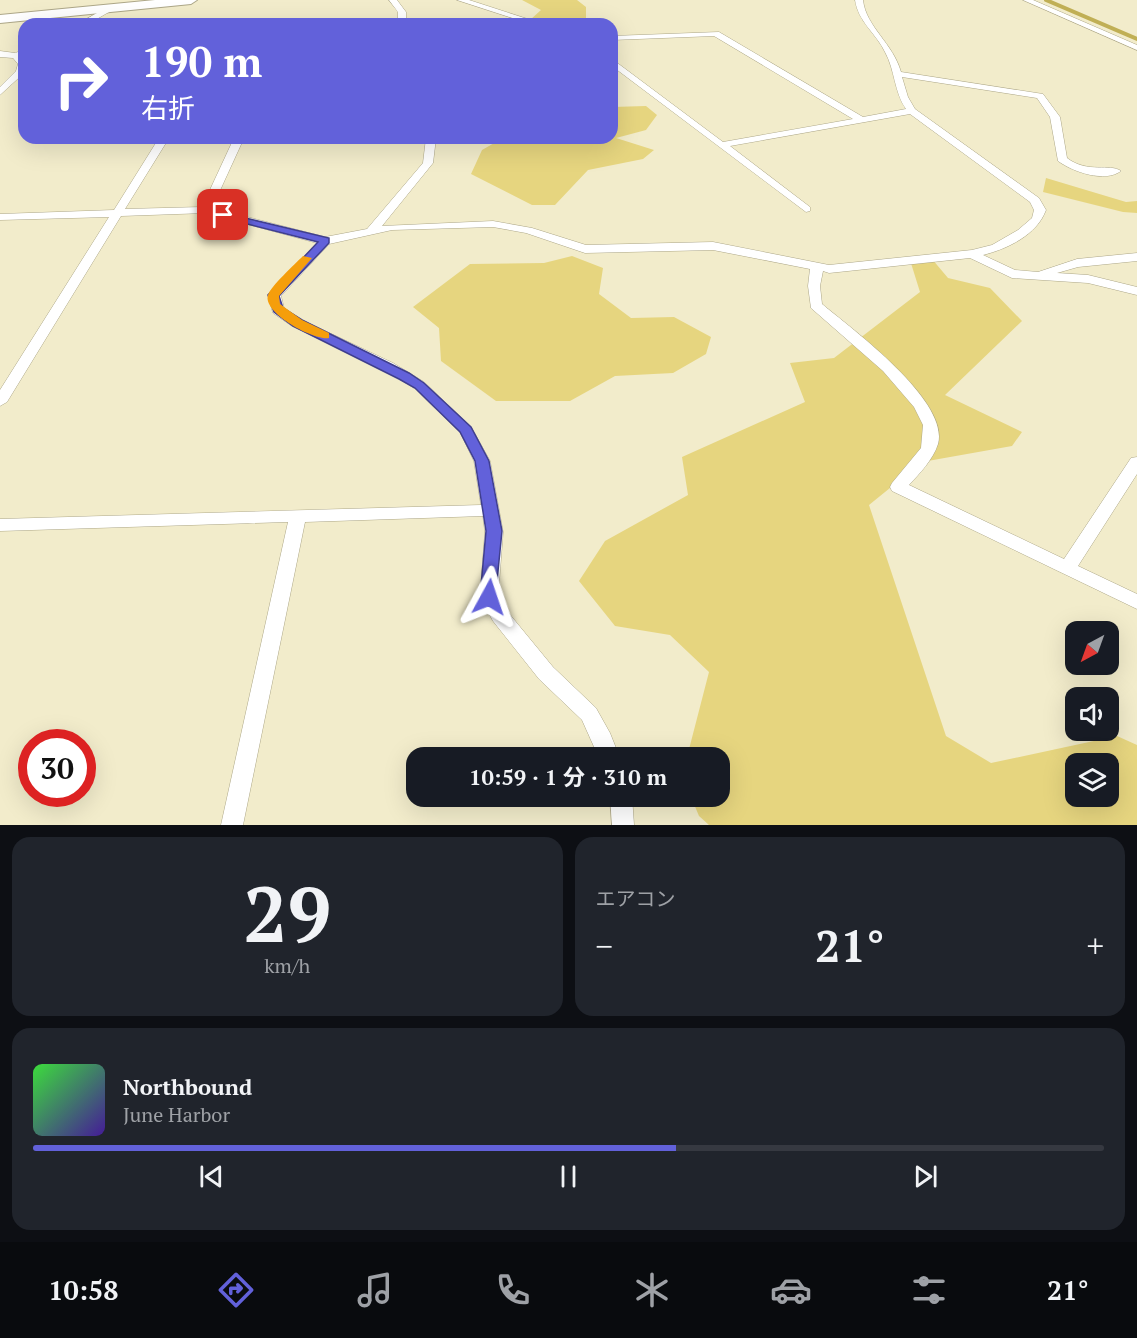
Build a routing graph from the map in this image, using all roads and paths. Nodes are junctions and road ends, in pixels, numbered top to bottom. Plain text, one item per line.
1 (186, 0) edge
2 (191, 0) edge
3 (393, 0) edge
4 (461, 0) edge
5 (859, 0) edge
6 (1028, 0) edge
7 (119, 5) edge
8 (94, 18) edge
9 (402, 18) edge
10 (520, 18) edge
11 (0, 19) edge
12 (618, 38) edge
13 (1137, 48) edge
14 (0, 54) edge
15 (18, 55) edge
16 (618, 67) edge
17 (18, 74) edge
18 (899, 74) junction
19 (0, 92) edge
20 (912, 111) junction
21 (862, 120) junction
22 (160, 144) edge
23 (237, 144) edge
24 (430, 144) edge
25 (721, 145) junction
26 (1116, 171) dead end
27 (806, 209) dead end
28 (206, 210) junction
29 (117, 214) junction
30 (0, 217) edge
31 (374, 229) junction
32 (325, 241) junction
33 (972, 254) junction
34 (1137, 257) edge
35 (817, 267) junction
36 (1029, 277) junction
37 (1137, 291) edge
38 (0, 402) edge
39 (1137, 462) edge
40 (491, 510) junction
41 (298, 516) junction
42 (0, 525) edge
43 (1067, 568) junction
44 (1137, 602) edge
45 (606, 747) edge
46 (622, 807) edge
47 (232, 825) edge
48 (623, 825) edge

1 - 2 main road
1 - 7 main road
3 - 9 street
4 - 10 street
5 - 18 street
6 - 13 street
7 - 8 street
7 - 11 main road
12 - 21 street
14 - 15 street
16 - 25 street
17 - 19 street
18 - 20 street
18 - 26 street
20 - 21 street
20 - 33 street
21 - 25 street
22 - 29 street
23 - 28 street
24 - 31 street
25 - 27 street
28 - 29 street
28 - 32 street
29 - 30 street
29 - 38 street
31 - 32 street
31 - 35 street
32 - 40 street
33 - 35 street
33 - 36 street
34 - 36 street
35 - 43 street
36 - 37 street
39 - 43 street
40 - 41 street
40 - 45 street
41 - 42 street
41 - 47 street
43 - 44 street
46 - 48 street

